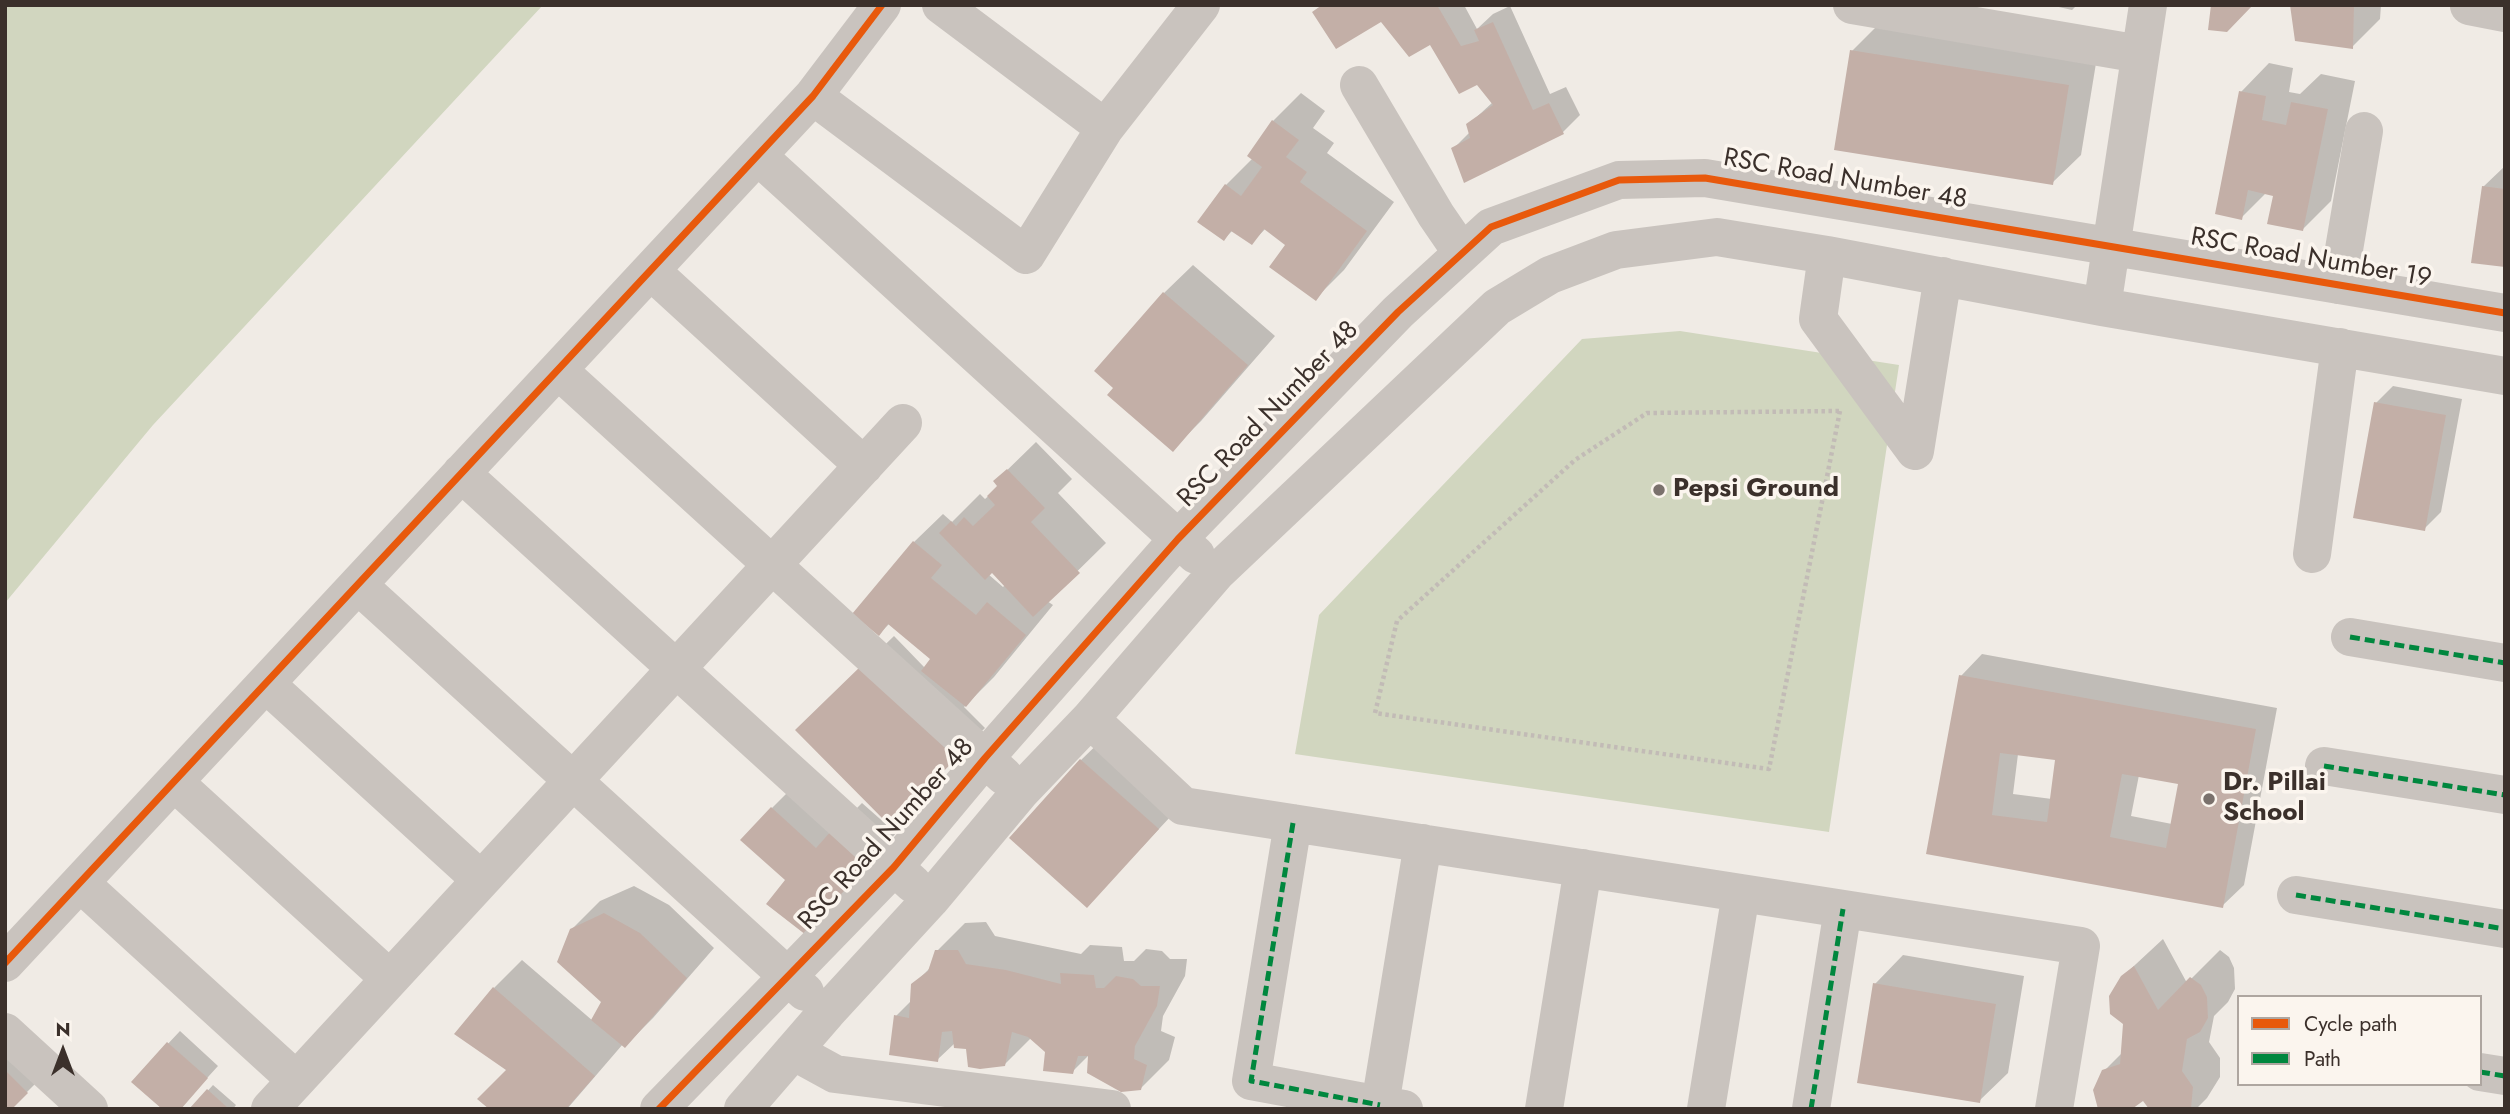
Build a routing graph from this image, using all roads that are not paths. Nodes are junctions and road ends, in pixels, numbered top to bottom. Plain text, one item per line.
1 (882, 5) edge
2 (941, 5) edge
3 (1852, 5) edge
4 (2148, 5) edge
5 (2469, 6) edge
6 (1196, 7) edge
7 (2505, 13) edge
8 (2140, 54) junction
9 (1359, 85) dead end
10 (813, 96) junction
11 (1105, 128) junction
12 (2364, 131) dead end
13 (758, 156) junction
14 (2110, 246) junction
15 (1462, 253) junction
16 (1827, 255) junction
17 (650, 271) junction
18 (1943, 276) junction
19 (2338, 285) junction
20 (2102, 307) junction
21 (2505, 313) edge
22 (2340, 347) junction
23 (558, 370) junction
24 (2505, 376) edge
25 (903, 423) dead end
26 (864, 466) junction
27 (461, 473) junction
28 (1178, 539) junction
29 (2312, 554) dead end
30 (772, 565) junction
31 (1216, 573) junction
32 (358, 584) junction
33 (2350, 637) dead end
34 (2505, 663) edge
35 (676, 669) junction
36 (266, 684) junction
37 (1090, 719) junction
38 (985, 758) junction
39 (2324, 766) dead end
40 (573, 780) junction
41 (174, 782) junction
42 (1021, 791) junction
43 (2505, 795) edge
44 (1293, 823) junction
45 (1423, 843) junction
46 (894, 867) junction
47 (1583, 868) junction
48 (481, 880) junction
49 (80, 883) junction
50 (1741, 893) junction
51 (2297, 895) dead end
52 (930, 900) junction
53 (1843, 909) junction
54 (2505, 929) edge
55 (5, 963) edge
56 (787, 976) junction
57 (390, 979) junction
58 (827, 1012) junction
59 (5, 1032) edge
60 (793, 1051) junction
61 (2482, 1072) edge
62 (2505, 1076) edge
63 (296, 1080) junction
64 (1392, 1107) edge
65 (89, 1109) edge
66 (270, 1109) edge
67 (659, 1109) edge
68 (743, 1109) edge
69 (1112, 1109) edge
70 (1544, 1109) edge
71 (1706, 1109) edge
72 (1811, 1109) edge
73 (2054, 1109) edge

1 - 10 street
2 - 11 street
3 - 8 street
4 - 8 street
5 - 7 street
6 - 11 street
8 - 14 street
9 - 15 street
10 - 11 street
10 - 13 street
12 - 19 street
13 - 17 street
13 - 28 street
14 - 15 street, RSC Road Number 48
14 - 19 street, RSC Road Number 19
14 - 20 street
15 - 28 street, RSC Road Number 48
16 - 18 street
16 - 18 street
16 - 31 street
17 - 23 street
17 - 26 street
18 - 20 street
19 - 21 street, RSC Road Number 19
20 - 22 street
22 - 24 street
22 - 29 street
23 - 27 street
23 - 30 street
25 - 26 street
26 - 30 street
27 - 32 street
27 - 35 street
28 - 31 street
28 - 38 street, RSC Road Number 48
30 - 35 street
30 - 38 street
31 - 37 street
32 - 36 street
32 - 40 street
33 - 34 street
35 - 40 street
35 - 46 street
36 - 41 street
36 - 48 street
37 - 42 street
37 - 44 street
38 - 42 street
38 - 46 street, RSC Road Number 48
39 - 43 street
40 - 48 street
40 - 56 street
41 - 49 street
41 - 57 street
42 - 52 street
44 - 45 street
44 - 64 street
45 - 47 street
45 - 64 street
46 - 52 street
46 - 56 street, RSC Road Number 48
47 - 50 street
47 - 70 street
48 - 57 street
49 - 55 street
49 - 63 street
50 - 53 street
50 - 71 street
51 - 54 street
52 - 58 street
53 - 72 street
53 - 73 street
56 - 58 street
56 - 67 street, RSC Road Number 48
57 - 63 street
58 - 60 street
59 - 65 street
60 - 68 street
60 - 69 street
61 - 62 street
63 - 66 street

